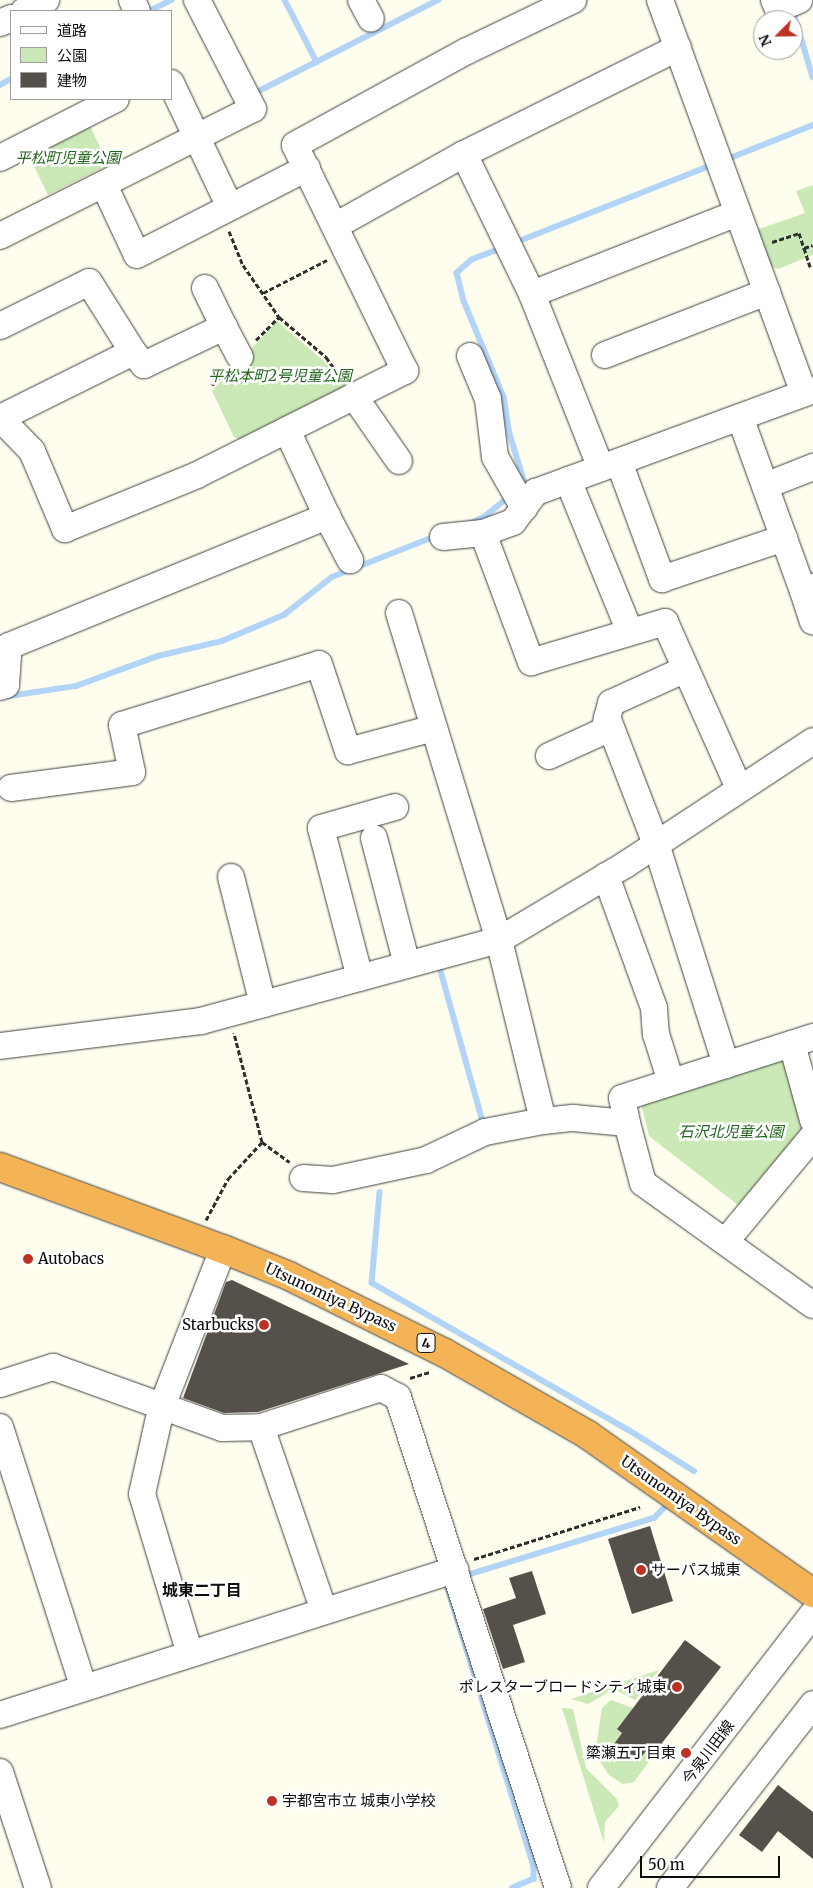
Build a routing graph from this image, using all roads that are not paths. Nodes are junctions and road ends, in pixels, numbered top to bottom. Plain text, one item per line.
1 (46, 0) edge
2 (197, 0) edge
3 (573, 0) edge
4 (660, 0) edge
5 (774, 0) edge
6 (799, 0) edge
7 (26, 10) edge
8 (678, 48) junction
9 (172, 85) edge
10 (114, 100) edge
11 (197, 138) junction
12 (464, 154) junction
13 (0, 158) edge
14 (307, 168) junction
15 (104, 185) junction
16 (225, 209) junction
17 (738, 213) junction
18 (334, 226) junction
19 (0, 236) edge
20 (205, 288) dead end
21 (767, 292) junction
22 (532, 294) junction
23 (0, 326) edge
24 (224, 326) junction
25 (133, 352) junction
26 (605, 355) dead end
27 (470, 356) dead end
28 (240, 357) road end
29 (808, 392) edge
30 (354, 396) junction
31 (740, 417) junction
32 (0, 418) edge
33 (287, 430) junction
34 (399, 461) dead end
35 (610, 465) junction
36 (813, 467) edge
37 (568, 480) junction
38 (765, 486) junction
39 (524, 508) junction
40 (327, 516) junction
41 (483, 533) junction
42 (443, 537) dead end
43 (784, 538) junction
44 (350, 560) dead end
45 (808, 589) edge
46 (398, 614) dead end
47 (813, 621) edge
48 (630, 632) junction
49 (686, 669) junction
50 (0, 687) edge
51 (607, 717) junction
52 (434, 728) junction
53 (813, 741) edge
54 (549, 756) dead end
55 (11, 788) dead end
56 (739, 788) junction
57 (395, 807) dead end
58 (374, 838) dead end
59 (656, 844) junction
60 (606, 876) junction
61 (231, 878) dead end
62 (499, 940) junction
63 (407, 965) junction
64 (360, 978) junction
65 (262, 1004) junction
66 (803, 1040) edge
67 (0, 1046) edge
68 (726, 1065) junction
69 (671, 1082) junction
70 (813, 1120) edge
71 (543, 1121) junction
72 (627, 1123) junction
73 (813, 1136) edge
74 (0, 1167) edge
75 (303, 1178) road end
76 (725, 1242) junction
77 (223, 1249) junction
78 (813, 1305) edge
79 (0, 1384) edge
80 (161, 1409) junction
81 (0, 1427) edge
82 (261, 1427) junction
83 (454, 1568) junction
84 (813, 1593) edge
85 (324, 1611) junction
86 (813, 1614) edge
87 (190, 1654) junction
88 (84, 1688) junction
89 (813, 1704) edge
90 (0, 1714) edge
91 (0, 1772) edge
92 (38, 1888) edge
93 (558, 1888) edge
94 (601, 1888) edge
95 (670, 1888) edge

1 - 7 street
2 - 11 street
3 - 14 street
4 - 8 street
5 - 6 street
8 - 12 street
8 - 17 street
9 - 11 street
10 - 13 street
11 - 15 street
11 - 16 street
12 - 18 street
12 - 22 street
14 - 16 street
14 - 18 street
15 - 16 street
15 - 19 street
17 - 21 street
17 - 22 street
18 - 30 street
20 - 24 street
21 - 26 street
21 - 29 street
22 - 35 street
23 - 25 street
24 - 25 street
24 - 28 street
25 - 32 street
27 - 39 street
29 - 31 street
30 - 33 street
30 - 34 street
31 - 35 street
31 - 38 street
32 - 33 street
33 - 40 street
35 - 37 street
35 - 43 street
36 - 38 street
37 - 39 street
37 - 48 street
38 - 43 street
39 - 41 street
40 - 44 street
40 - 50 street
41 - 42 street
41 - 48 street
43 - 45 street
45 - 47 street
46 - 52 street
48 - 49 street
49 - 51 street
49 - 56 street
51 - 54 street
51 - 59 street
52 - 55 street
52 - 62 street
53 - 56 street
56 - 59 street
57 - 64 street
58 - 63 street
59 - 60 street
59 - 68 street
60 - 62 street
60 - 69 street
61 - 65 street
62 - 63 street
62 - 71 street
63 - 64 street
64 - 65 street
65 - 67 street
66 - 68 street
66 - 70 street
68 - 69 street
69 - 72 street
71 - 72 street
71 - 75 street
72 - 76 street
73 - 76 street
74 - 77 highway, Utsunomiya Bypass / 4
76 - 78 street
77 - 80 street
77 - 84 highway, Utsunomiya Bypass / 4
79 - 80 street
80 - 82 street
80 - 87 street
81 - 88 street
82 - 83 street
82 - 85 street
83 - 85 street
83 - 93 street
85 - 87 street
86 - 94 street, 今泉川田線
87 - 88 street
88 - 90 street
89 - 95 street
91 - 92 street

